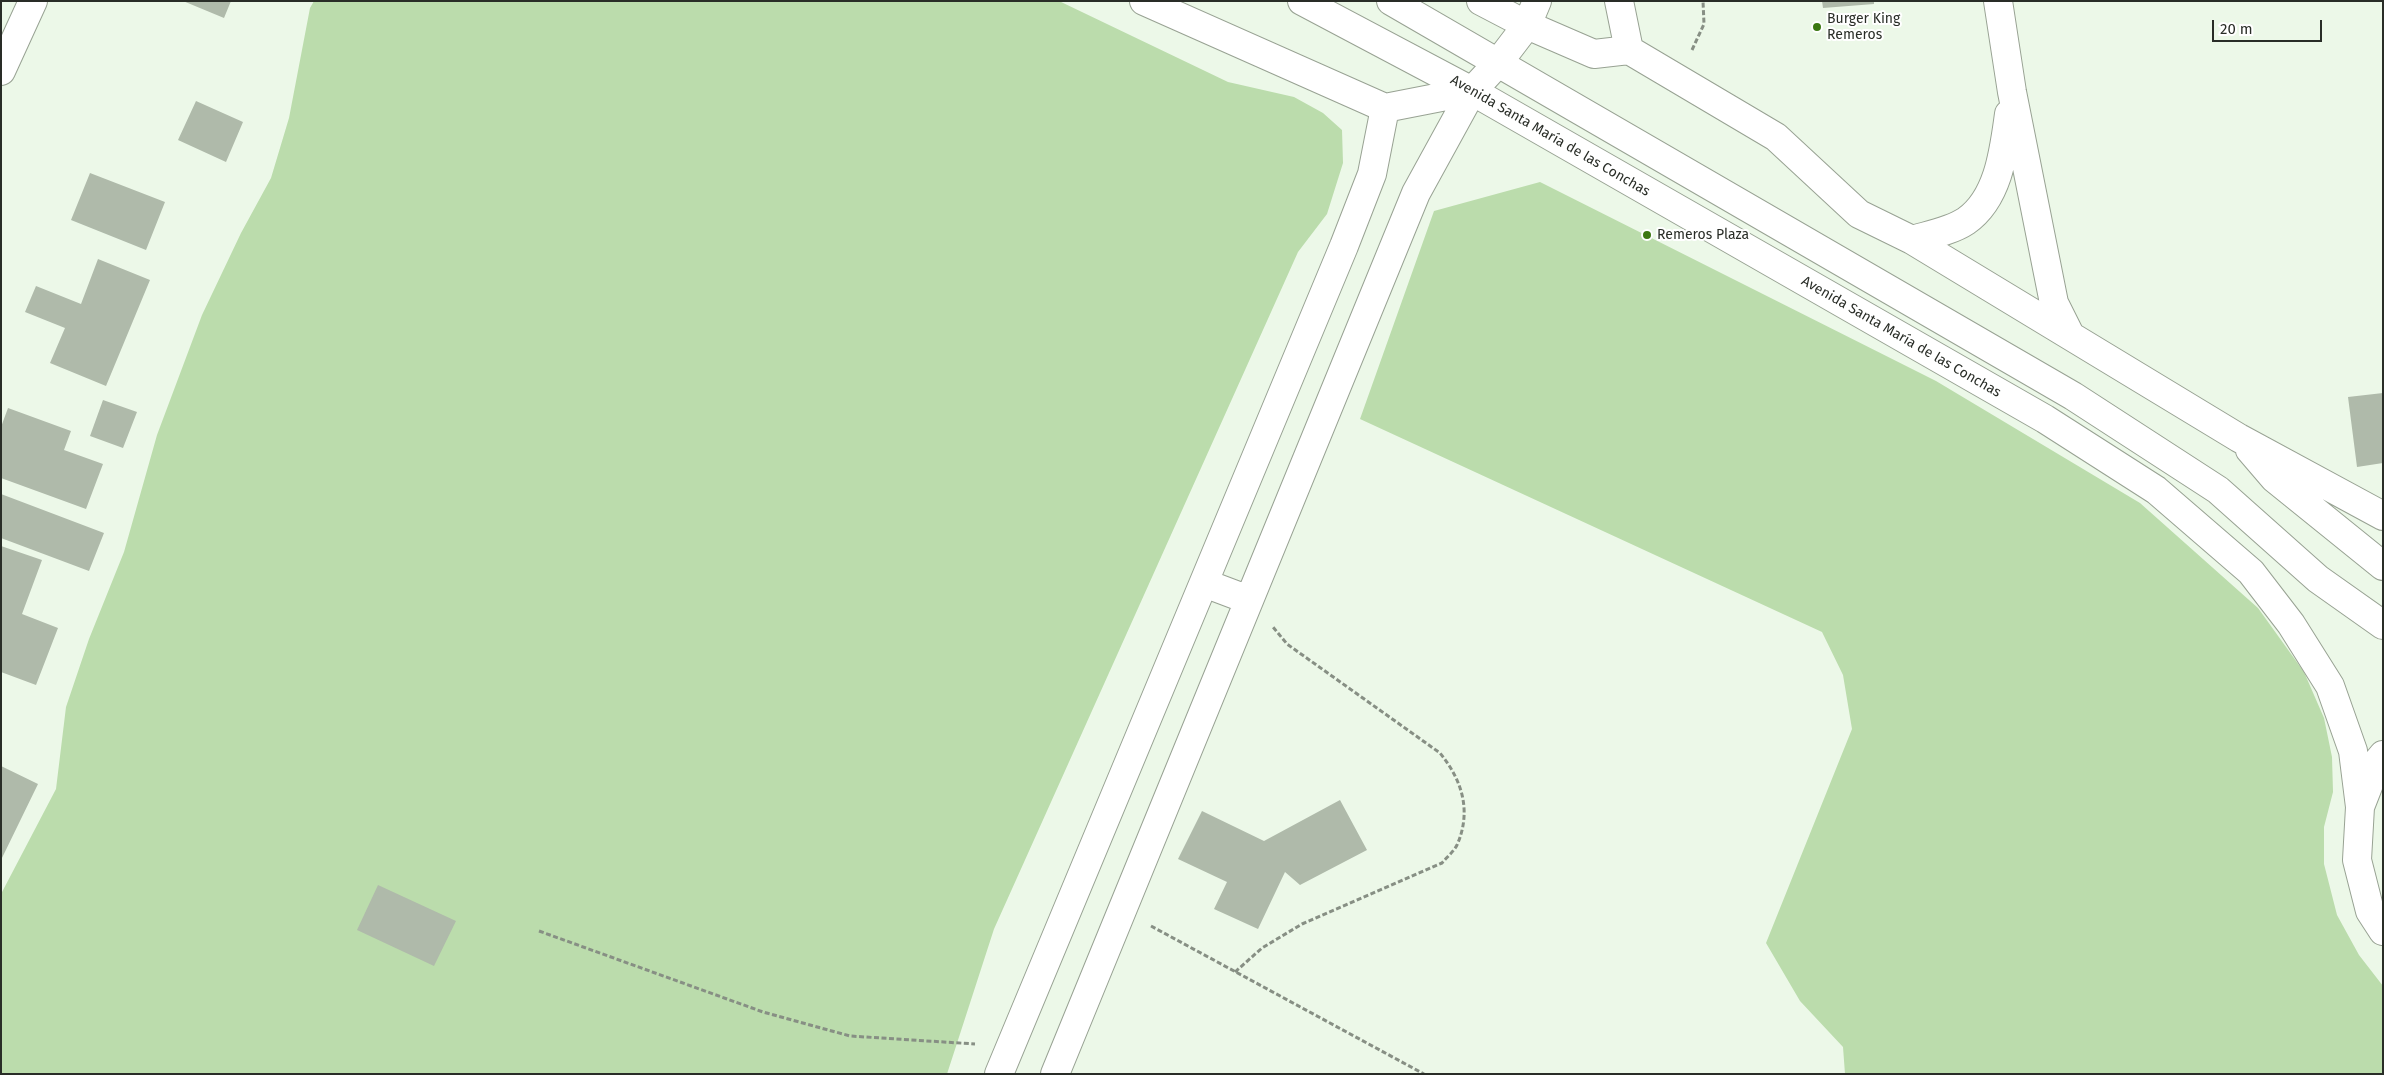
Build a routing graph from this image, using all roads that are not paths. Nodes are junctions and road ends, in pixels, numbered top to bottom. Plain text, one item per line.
1 (32, 1) edge
2 (1144, 1) edge
3 (1302, 1) edge
4 (1391, 1) edge
5 (1481, 1) edge
6 (1619, 1) edge
7 (1998, 1) edge
8 (1532, 13) edge
9 (1629, 50) junction
10 (1498, 63) junction
11 (1, 71) edge
12 (1472, 91) junction
13 (2012, 92) junction
14 (1385, 108) junction
15 (1912, 240) junction
16 (2070, 336) junction
17 (2240, 438) junction
18 (2383, 516) edge
19 (2383, 566) edge
20 (1204, 583) junction
21 (1249, 600) junction
22 (2383, 625) edge
23 (2383, 755) edge
24 (2360, 807) junction
25 (2383, 931) edge
26 (999, 1074) edge
27 (1055, 1074) edge

1 - 11 street
2 - 14 street
3 - 12 street, Avenida Santa María de las Conchas
4 - 10 street
5 - 8 street
6 - 9 street
7 - 13 street
8 - 9 street
8 - 10 street
9 - 15 street
10 - 12 street
10 - 22 street
12 - 14 street
12 - 21 street
12 - 24 street, Avenida Santa María de las Conchas
13 - 15 street
13 - 16 street
14 - 20 street
15 - 16 street
16 - 17 street
17 - 18 street
17 - 19 street
20 - 21 street
20 - 26 street
21 - 27 street
23 - 24 street
24 - 25 street

